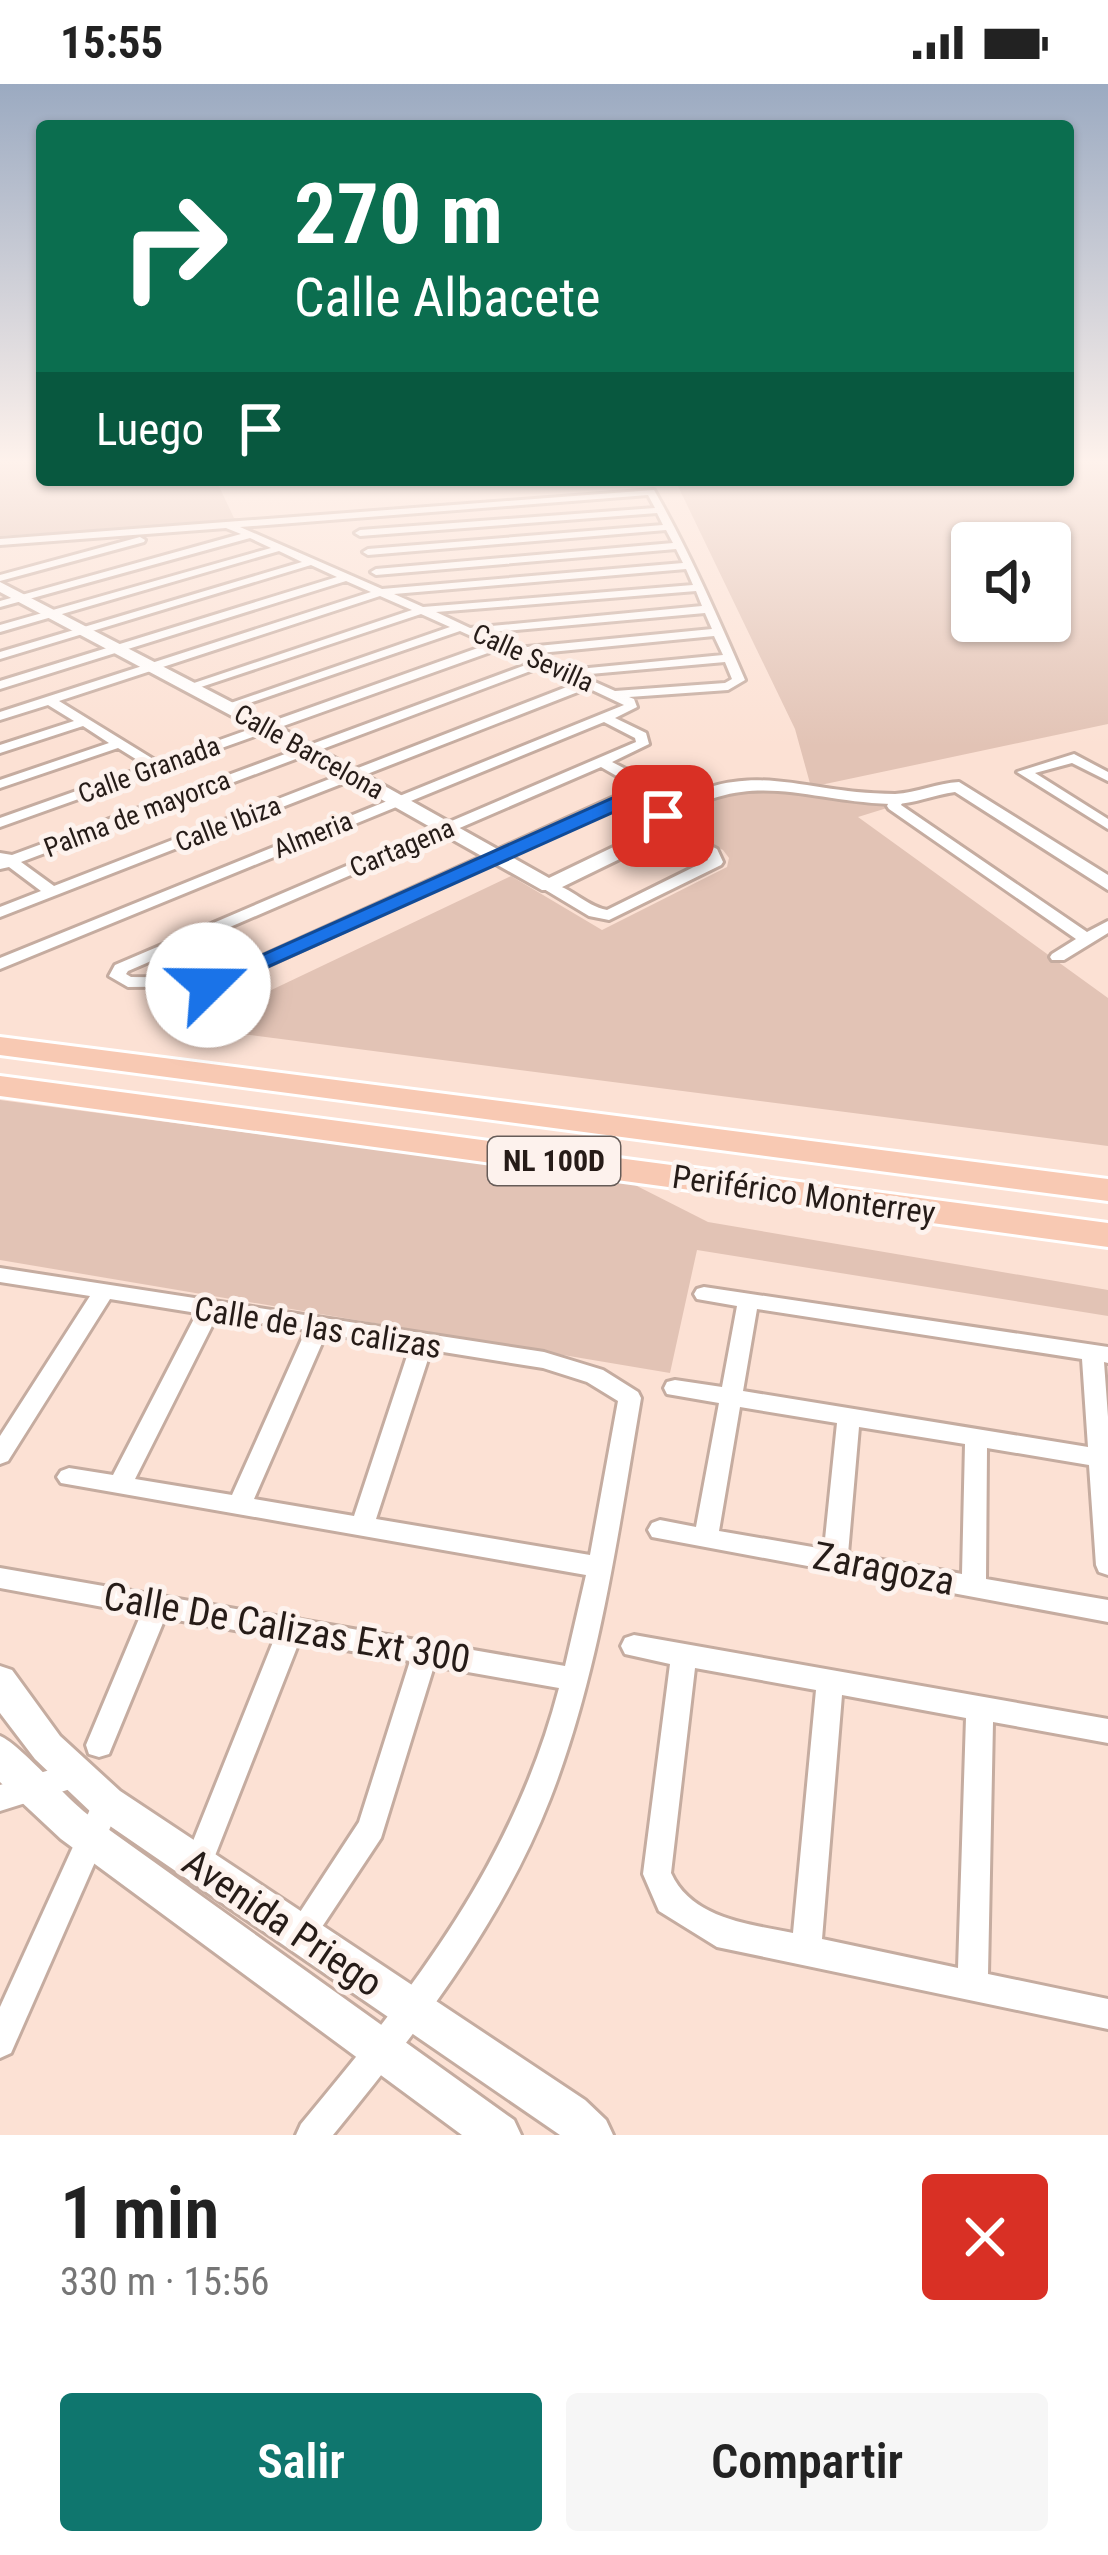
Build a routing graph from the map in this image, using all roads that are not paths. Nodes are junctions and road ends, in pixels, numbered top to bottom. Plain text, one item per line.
1 (103, 555) edge
2 (178, 555) edge
3 (257, 555) edge
4 (295, 555) edge
5 (369, 555) edge
6 (577, 555) edge
7 (684, 555) edge
8 (312, 562) junction
9 (690, 566) junction
10 (376, 572) junction
11 (346, 577) junction
12 (1, 588) edge
13 (699, 588) junction
14 (376, 590) junction
15 (24, 597) junction
16 (709, 609) junction
17 (423, 610) junction
18 (54, 613) junction
19 (0, 628) edge
20 (465, 628) junction
21 (86, 631) junction
22 (718, 632) junction
23 (501, 644) junction
24 (121, 648) junction
25 (519, 651) junction
26 (0, 656) edge
27 (730, 658) junction
28 (543, 662) junction
29 (155, 667) junction
30 (568, 673) junction
31 (590, 682) junction
32 (0, 685) edge
33 (191, 686) junction
34 (615, 694) junction
35 (50, 700) junction
36 (228, 706) junction
37 (628, 709) joint
38 (0, 716) edge
39 (605, 718) junction
40 (83, 722) junction
41 (268, 728) junction
42 (118, 744) junction
43 (0, 749) edge
44 (306, 750) junction
45 (602, 762) junction
46 (157, 767) junction
47 (352, 776) junction
48 (1108, 777) edge
49 (0, 784) edge
50 (897, 799) junction
51 (397, 801) junction
52 (615, 804) junction
53 (0, 823) edge
54 (1108, 825) edge
55 (447, 828) junction
56 (666, 829) junction
57 (498, 858) junction
58 (4, 860) edge
59 (1108, 884) edge
60 (549, 886) junction
61 (52, 891) junction
62 (0, 912) edge
63 (1108, 926) edge
64 (1086, 939) junction
65 (1058, 957) dead end
66 (0, 964) edge
67 (0, 1046) edge
68 (0, 1086) edge
69 (1108, 1190) edge
70 (1108, 1235) edge
71 (1, 1276) edge
72 (103, 1293) junction
73 (704, 1294) dead end
74 (748, 1300) junction
75 (209, 1310) junction
76 (318, 1328) junction
77 (422, 1344) junction
78 (1100, 1354) edge
79 (675, 1388) dead end
80 (730, 1397) junction
81 (849, 1419) junction
82 (976, 1438) junction
83 (0, 1455) edge
84 (1101, 1458) junction
85 (69, 1477) dead end
86 (120, 1485) junction
87 (239, 1507) junction
88 (363, 1524) junction
89 (660, 1530) dead end
90 (706, 1536) junction
91 (835, 1558) junction
92 (1108, 1565) edge
93 (598, 1568) junction
94 (0, 1578) edge
95 (974, 1586) junction
96 (158, 1604) junction
97 (1108, 1611) edge
98 (292, 1628) junction
99 (634, 1646) dead end
100 (426, 1651) junction
101 (684, 1655) junction
102 (573, 1679) junction
103 (0, 1681) edge
104 (830, 1681) junction
105 (980, 1708) junction
106 (1108, 1731) edge
107 (100, 1744) dead end
108 (0, 1753) edge
109 (74, 1776) junction
110 (16, 1794) edge
111 (99, 1820) junction
112 (196, 1866) junction
113 (302, 1933) junction
114 (806, 1951) junction
115 (973, 1985) junction
116 (11, 1987) edge
117 (413, 2009) junction
118 (1108, 2014) edge
119 (0, 2042) edge
120 (380, 2054) junction
121 (312, 2135) edge
122 (500, 2135) edge
123 (591, 2135) edge

1 - 12 street
2 - 15 street
3 - 18 street
4 - 8 street, Calle Sevilla
5 - 10 street
6 - 10 street
7 - 9 street
8 - 11 street, Calle Sevilla
8 - 21 street
9 - 13 street
9 - 14 street
10 - 14 street
11 - 14 street, Calle Sevilla
11 - 24 street
12 - 15 street, Calle Barcelona
13 - 16 street
13 - 17 street
14 - 17 street, Calle Sevilla
14 - 29 street
15 - 18 street, Calle Barcelona
16 - 20 street
16 - 22 street
17 - 20 street, Calle Sevilla
17 - 33 street
18 - 19 street
18 - 21 street, Calle Barcelona
20 - 23 street, Calle Sevilla
20 - 36 street
21 - 24 street, Calle Barcelona
21 - 26 street
22 - 25 street
22 - 27 street
23 - 25 street, Calle Sevilla
23 - 41 street, Calle Granada
24 - 29 street, Calle Barcelona
24 - 32 street
25 - 28 street, Calle Sevilla
27 - 30 street
27 - 34 street
28 - 30 street, Calle Sevilla
28 - 44 street, Palma de mayorca
29 - 33 street, Calle Barcelona
29 - 35 street
30 - 31 street, Calle Sevilla
31 - 34 street, Calle Sevilla
31 - 47 street, Calle Ibiza
33 - 36 street, Calle Barcelona
34 - 37 street, Calle Sevilla
35 - 38 street
35 - 40 street
36 - 41 street, Calle Barcelona
37 - 39 street, Almeria
39 - 45 street, Cartagena
39 - 51 street, Almeria
40 - 42 street
40 - 43 street
41 - 44 street, Calle Barcelona
41 - 46 street, Calle Granada
42 - 46 street
42 - 49 street
44 - 47 street, Calle Barcelona
44 - 58 street, Palma de mayorca
45 - 52 street
45 - 55 street, Cartagena
46 - 53 street, Calle Granada
47 - 51 street, Calle Barcelona
47 - 61 street, Calle Ibiza
48 - 54 street
50 - 56 street
50 - 59 street
50 - 64 street
51 - 55 street, Calle Barcelona
51 - 66 street, Almeria
52 - 56 street
52 - 57 street
55 - 57 street, Calle Barcelona
55 - 57 street, Cartagena
56 - 60 street
56 - 60 street, Calle Barcelona
57 - 60 street, Calle Barcelona
58 - 61 street
61 - 62 street, Calle Ibiza
63 - 64 street
64 - 65 street
67 - 69 highway, Periférico Monterrey / NL 100D
68 - 70 highway, Periférico Monterrey / NL 100D
71 - 72 street, Calle de las calizas
72 - 75 street, Calle de las calizas
72 - 83 street
73 - 74 street
74 - 78 street
74 - 80 street
75 - 76 street, Calle de las calizas
75 - 86 street
76 - 77 street, Calle de las calizas
76 - 87 street
77 - 88 street
77 - 93 street, Calle de las calizas
78 - 84 street
79 - 80 street
80 - 81 street
80 - 90 street
81 - 82 street
81 - 91 street
82 - 84 street
82 - 95 street
84 - 92 street
85 - 86 street
86 - 87 street
87 - 88 street
88 - 93 street
89 - 90 street, Zaragoza
90 - 91 street, Zaragoza
91 - 95 street, Zaragoza
93 - 102 street
94 - 96 street, Calle De Calizas Ext 300
95 - 97 street, Zaragoza
96 - 98 street, Calle De Calizas Ext 300
96 - 107 street
98 - 100 street, Calle De Calizas Ext 300
98 - 112 street
99 - 101 street
100 - 102 street, Calle De Calizas Ext 300
100 - 113 street
101 - 104 street
101 - 114 street
102 - 117 street
103 - 109 street, Avenida Priego
104 - 105 street
104 - 114 street
105 - 106 street
105 - 115 street
108 - 110 street, Avenida Priego
109 - 110 street
109 - 111 street, Avenida Priego
110 - 111 street, Avenida Priego
111 - 112 street, Avenida Priego
111 - 116 street
111 - 120 street, Avenida Priego
112 - 113 street, Avenida Priego
113 - 117 street, Avenida Priego
114 - 115 street
115 - 118 street
116 - 119 street
117 - 120 street
117 - 123 street, Avenida Priego
120 - 121 street
120 - 122 street, Avenida Priego

